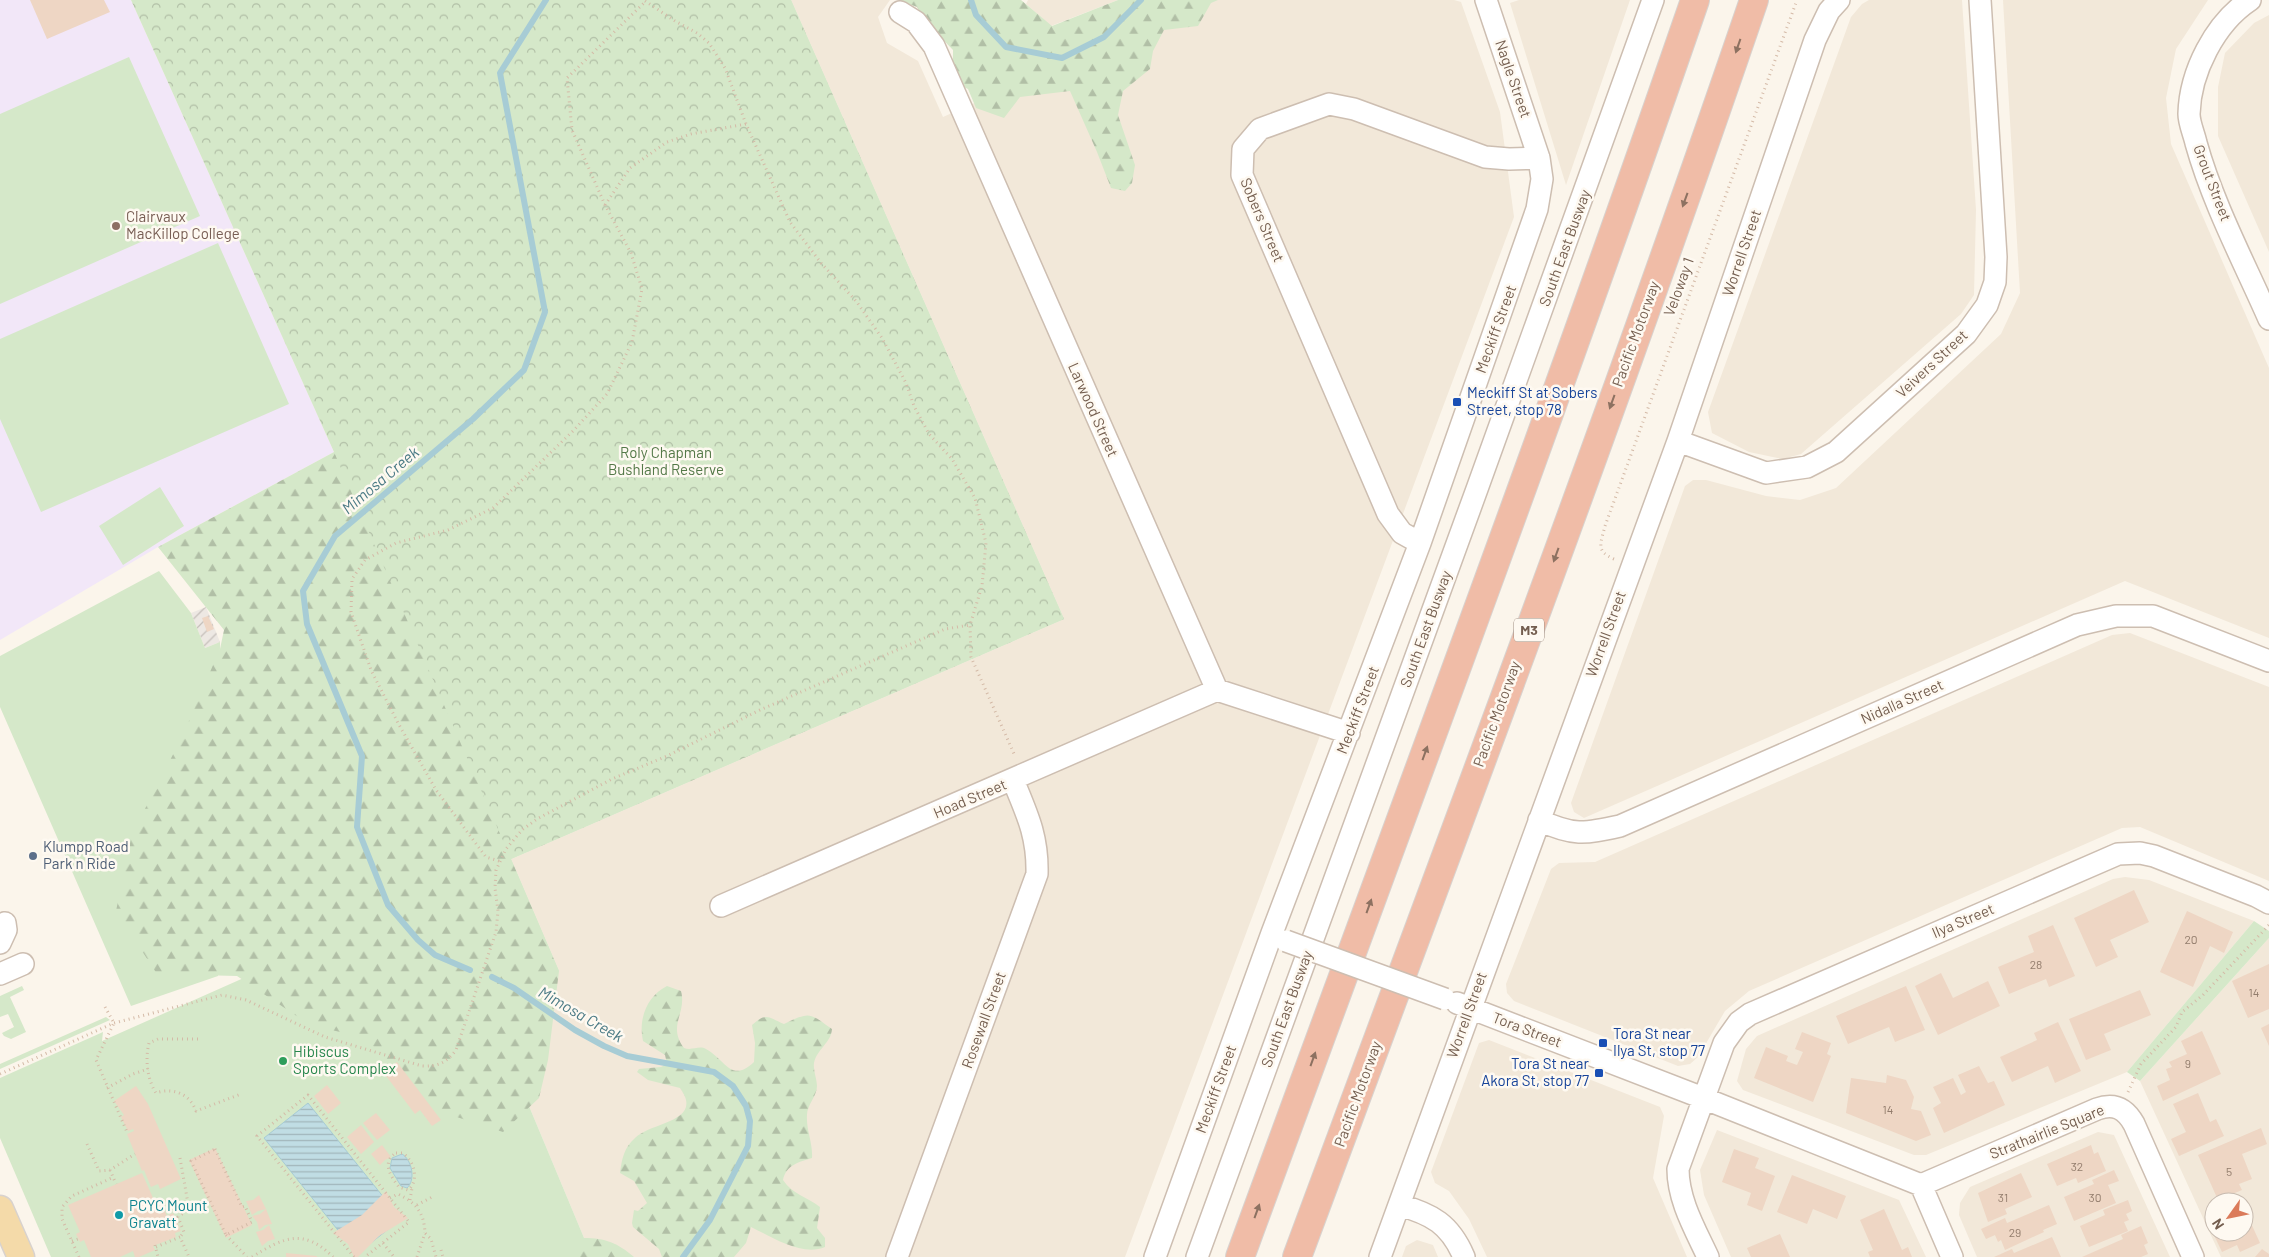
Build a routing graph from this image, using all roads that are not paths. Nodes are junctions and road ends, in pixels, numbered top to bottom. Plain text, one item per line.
1 (1486, 0) edge
2 (1653, 0) edge
3 (1695, 0) edge
4 (1754, 0) edge
5 (1980, 0) edge
6 (2250, 0) edge
7 (1834, 6) edge
8 (900, 12) dead end
9 (1539, 158) junction
10 (2269, 319) edge
11 (1678, 441) junction
12 (1420, 543) junction
13 (2269, 660) edge
14 (1217, 690) junction
15 (1349, 733) junction
16 (1018, 778) junction
17 (1539, 820) junction
18 (2269, 903) edge
19 (722, 906) dead end
20 (1278, 939) junction
21 (23, 964) dead end
22 (0, 974) edge
23 (1470, 1008) junction
24 (1703, 1098) junction
25 (1920, 1185) junction
26 (1399, 1205) junction
27 (0, 1209) edge
28 (21, 1257) edge
29 (897, 1257) edge
30 (1155, 1257) edge
31 (1197, 1257) edge
32 (1240, 1257) edge
33 (1297, 1257) edge
34 (1380, 1257) edge
35 (1464, 1257) edge
36 (1708, 1257) edge
37 (1952, 1257) edge
38 (2193, 1257) edge

1 - 9 street, Nagle Street
2 - 31 street, South East Busway
32 -> 3 highway
4 -> 33 highway, Pacific Motorway / M3
5 - 11 street, Veivers Street
6 - 10 street, Grout Street
7 - 11 street, Worrell Street
8 - 14 street, Larwood Street
9 - 12 street, Meckiff Street
9 - 12 street, Sobers Street
11 - 17 street, Worrell Street
12 - 15 street, Meckiff Street
13 - 17 street, Nidalla Street
14 - 15 street
14 - 16 street, Hoad Street
15 - 20 street, Meckiff Street
16 - 19 street, Hoad Street
16 - 29 street, Rosewall Street
17 - 23 street, Worrell Street
18 - 24 street, Ilya Street
20 - 23 street, Tora Street, bridge
20 - 30 street, Meckiff Street
21 - 22 street
23 - 24 street, Tora Street
23 - 26 street, Worrell Street
24 - 25 street, Tora Street
24 - 36 street, Ilya Street
25 - 37 street
25 - 38 street, Strathairlie Square
26 - 34 street, Worrell Street
26 - 35 street
27 - 28 main road

